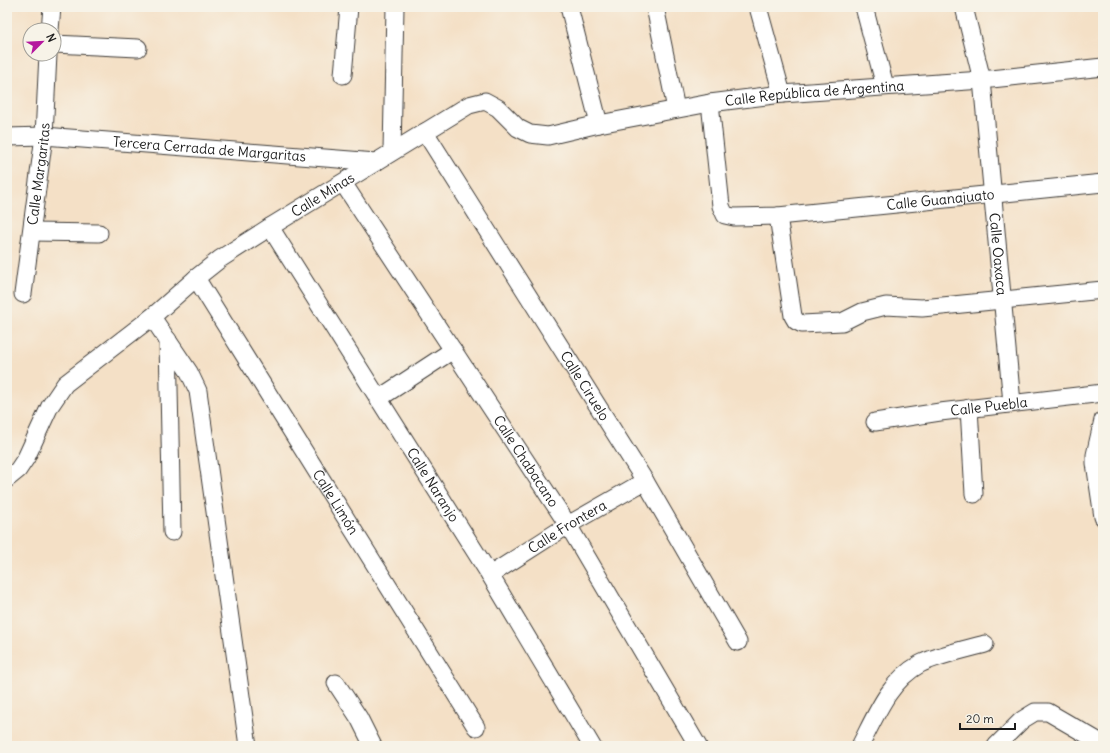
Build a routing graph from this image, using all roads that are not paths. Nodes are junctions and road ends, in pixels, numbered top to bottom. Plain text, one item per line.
1 (52, 7) edge
2 (349, 7) edge
3 (395, 7) edge
4 (569, 7) edge
5 (655, 7) edge
6 (758, 7) edge
7 (864, 7) edge
8 (964, 7) edge
9 (51, 22) edge
10 (62, 44) edge
11 (138, 48) dead end
12 (48, 62) edge
13 (1103, 68) edge
14 (343, 76) dead end
15 (982, 80) junction
16 (885, 86) junction
17 (782, 94) junction
18 (710, 103) junction
19 (676, 108) junction
20 (599, 124) junction
21 (425, 132) junction
22 (530, 134) joint
23 (44, 136) junction
24 (7, 137) edge
25 (392, 151) junction
26 (376, 162) junction
27 (343, 183) junction
28 (1103, 183) edge
29 (993, 193) junction
30 (778, 216) junction
31 (270, 227) junction
32 (32, 232) junction
33 (99, 233) dead end
34 (196, 278) junction
35 (1103, 290) edge
36 (24, 294) dead end
37 (1002, 300) junction
38 (152, 317) junction
39 (168, 340) junction
40 (453, 350) junction
41 (1103, 394) edge
42 (378, 399) junction
43 (1012, 403) junction
44 (969, 408) junction
45 (1103, 420) edge
46 (875, 422) dead end
47 (7, 478) edge
48 (645, 481) junction
49 (974, 494) dead end
50 (1103, 517) edge
51 (568, 525) junction
52 (172, 532) dead end
53 (490, 575) junction
54 (738, 642) dead end
55 (985, 644) dead end
56 (336, 683) dead end
57 (476, 728) dead end
58 (1103, 744) edge
59 (248, 746) edge
60 (373, 746) edge
61 (592, 746) edge
62 (698, 746) edge
63 (860, 746) edge
64 (996, 746) edge

1 - 9 street
2 - 14 street
3 - 25 street
4 - 20 street
5 - 19 street
6 - 17 street
7 - 16 street
8 - 15 street, Calle Oaxaca
10 - 11 street
12 - 23 street, Calle Margaritas
13 - 15 street, Calle República de Argentina
15 - 16 street, Calle República de Argentina
15 - 29 street, Calle Oaxaca
16 - 17 street, Calle República de Argentina
17 - 18 street, Calle República de Argentina
18 - 19 street, Calle República de Argentina
18 - 30 street, Calle Guanajuato
19 - 20 street, Calle República de Argentina
20 - 22 street, Calle República de Argentina
21 - 22 street, Calle Minas
21 - 25 street, Calle Minas
21 - 48 street, Calle Ciruelo
23 - 24 street, Tercera Cerrada de Margaritas
23 - 26 street, Tercera Cerrada de Margaritas
23 - 32 street, Calle Margaritas
25 - 26 street, Calle Minas
26 - 27 street, Calle Minas
27 - 31 street, Calle Minas
27 - 40 street, Calle Chabacano
28 - 29 street, Calle Guanajuato
29 - 30 street, Calle Guanajuato
29 - 37 street, Calle Oaxaca
30 - 37 street
31 - 34 street, Calle Minas
31 - 42 street, Calle Naranjo
32 - 33 street
32 - 36 street, Calle Margaritas
34 - 38 street, Calle Minas
34 - 57 street, Calle Limón
35 - 37 street
37 - 43 street, Calle Oaxaca
38 - 39 street
38 - 47 street, Calle Minas
39 - 52 street
39 - 59 street
40 - 42 street
40 - 51 street, Calle Chabacano
41 - 43 street, Calle Puebla
42 - 53 street, Calle Naranjo
43 - 44 street, Calle Puebla
44 - 46 street, Calle Puebla
44 - 49 street
45 - 50 street
48 - 51 street, Calle Frontera
48 - 54 street, Calle Ciruelo
51 - 53 street, Calle Frontera
51 - 62 street, Calle Chabacano
53 - 61 street, Calle Naranjo
55 - 63 street
56 - 60 street
58 - 64 street

